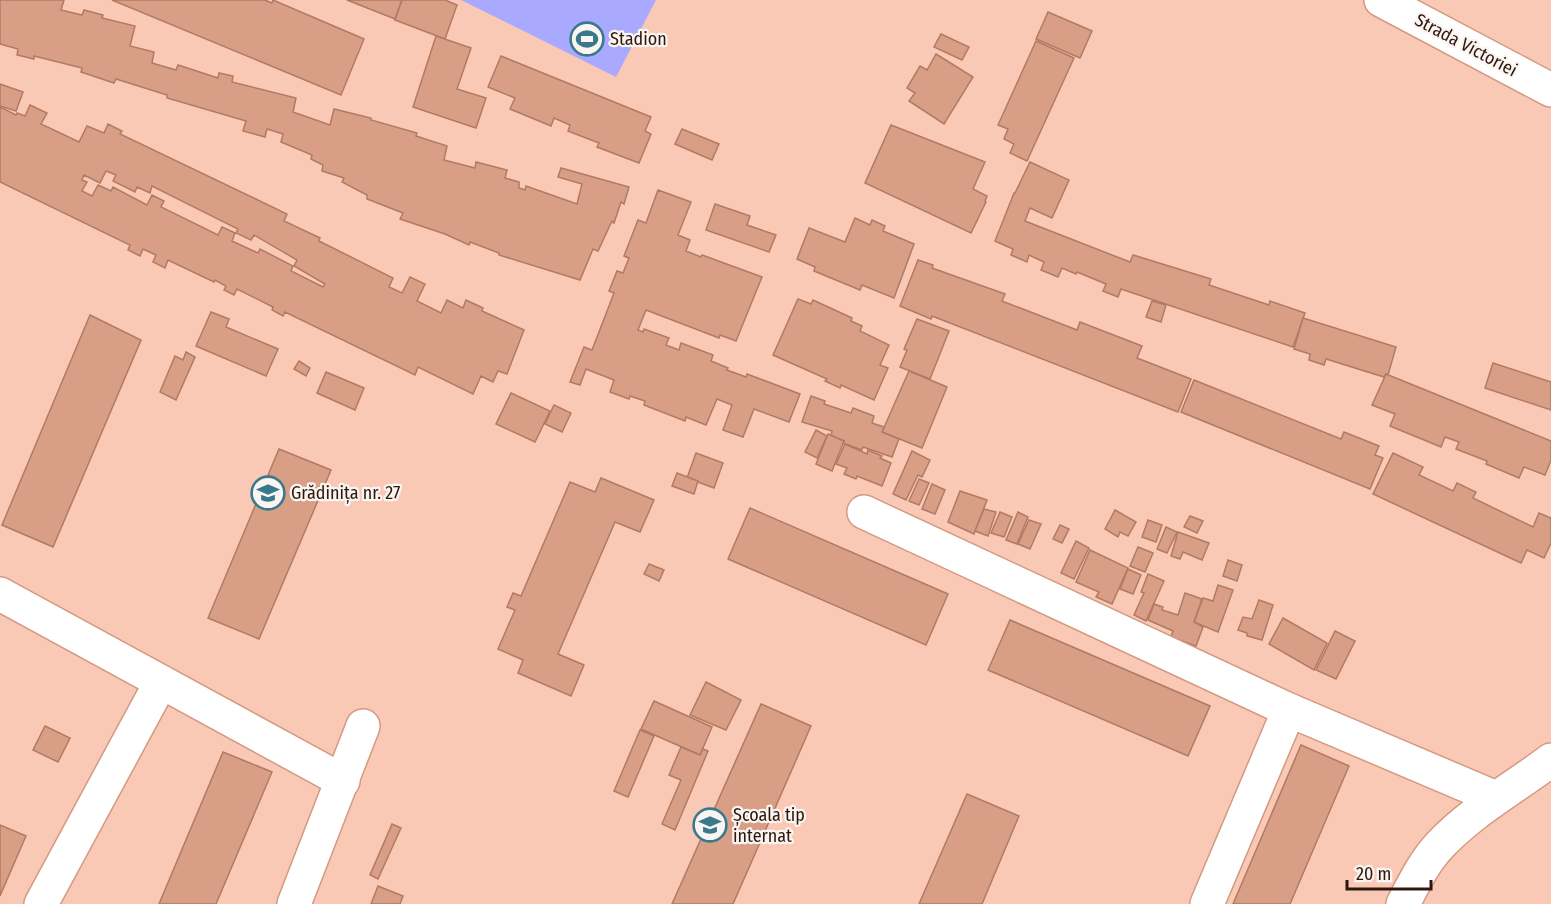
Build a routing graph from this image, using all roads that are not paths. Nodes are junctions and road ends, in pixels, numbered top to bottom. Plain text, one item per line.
1 (1381, 0) edge
2 (1551, 90) edge
3 (864, 512) dead end
4 (0, 594) edge
5 (161, 682) junction
6 (1289, 710) junction
7 (363, 726) dead end
8 (1545, 772) edge
9 (343, 781) junction
10 (1496, 798) junction
11 (41, 904) edge
12 (294, 904) edge
13 (1207, 904) edge
14 (1403, 904) edge

1 - 2 street, Strada Victoriei
3 - 6 street
4 - 5 street
5 - 9 street
5 - 11 street
6 - 10 street
6 - 13 street
7 - 9 street
8 - 10 street
9 - 12 street
10 - 14 street

